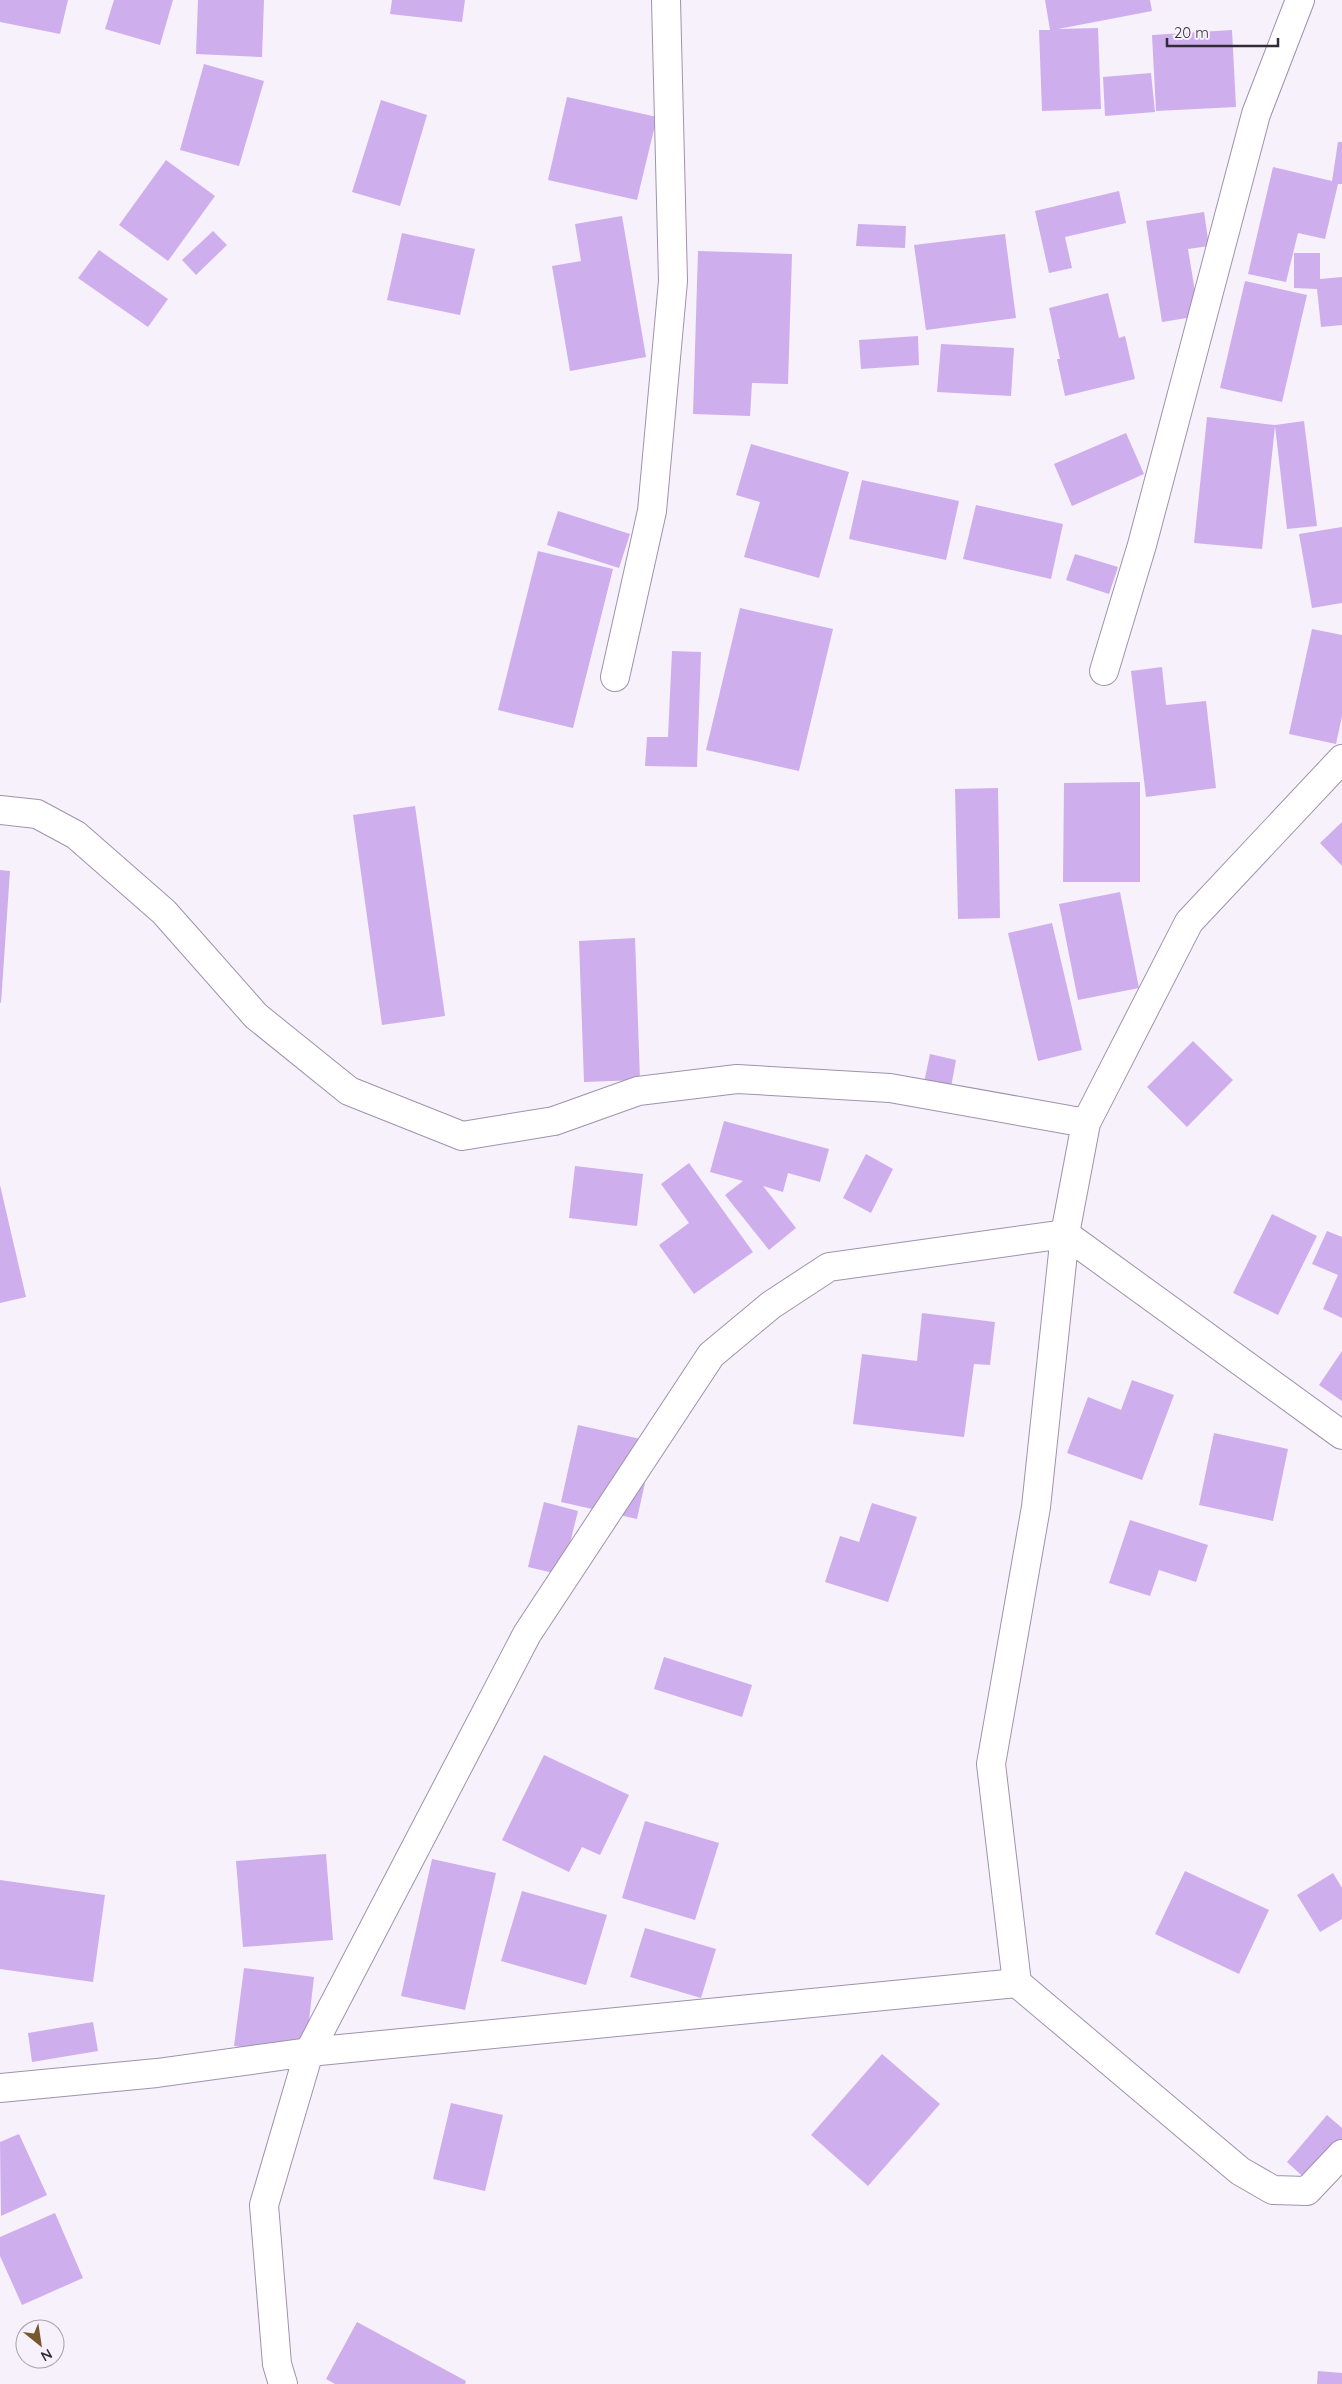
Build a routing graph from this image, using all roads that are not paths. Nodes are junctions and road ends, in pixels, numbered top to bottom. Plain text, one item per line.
1 (666, 0) edge
2 (1300, 0) edge
3 (1104, 671) dead end
4 (615, 677) dead end
5 (1342, 759) edge
6 (0, 810) edge
7 (1086, 1123) junction
8 (1065, 1234) junction
9 (1342, 1435) edge
10 (1017, 1984) junction
11 (309, 2052) junction
12 (0, 2088) edge
13 (1342, 2154) edge
14 (283, 2384) edge

1 - 4 street
2 - 3 street
5 - 7 street
6 - 7 street
7 - 8 street
8 - 9 street
8 - 10 street
8 - 11 street
10 - 11 street
10 - 13 street
11 - 12 street
11 - 14 street

